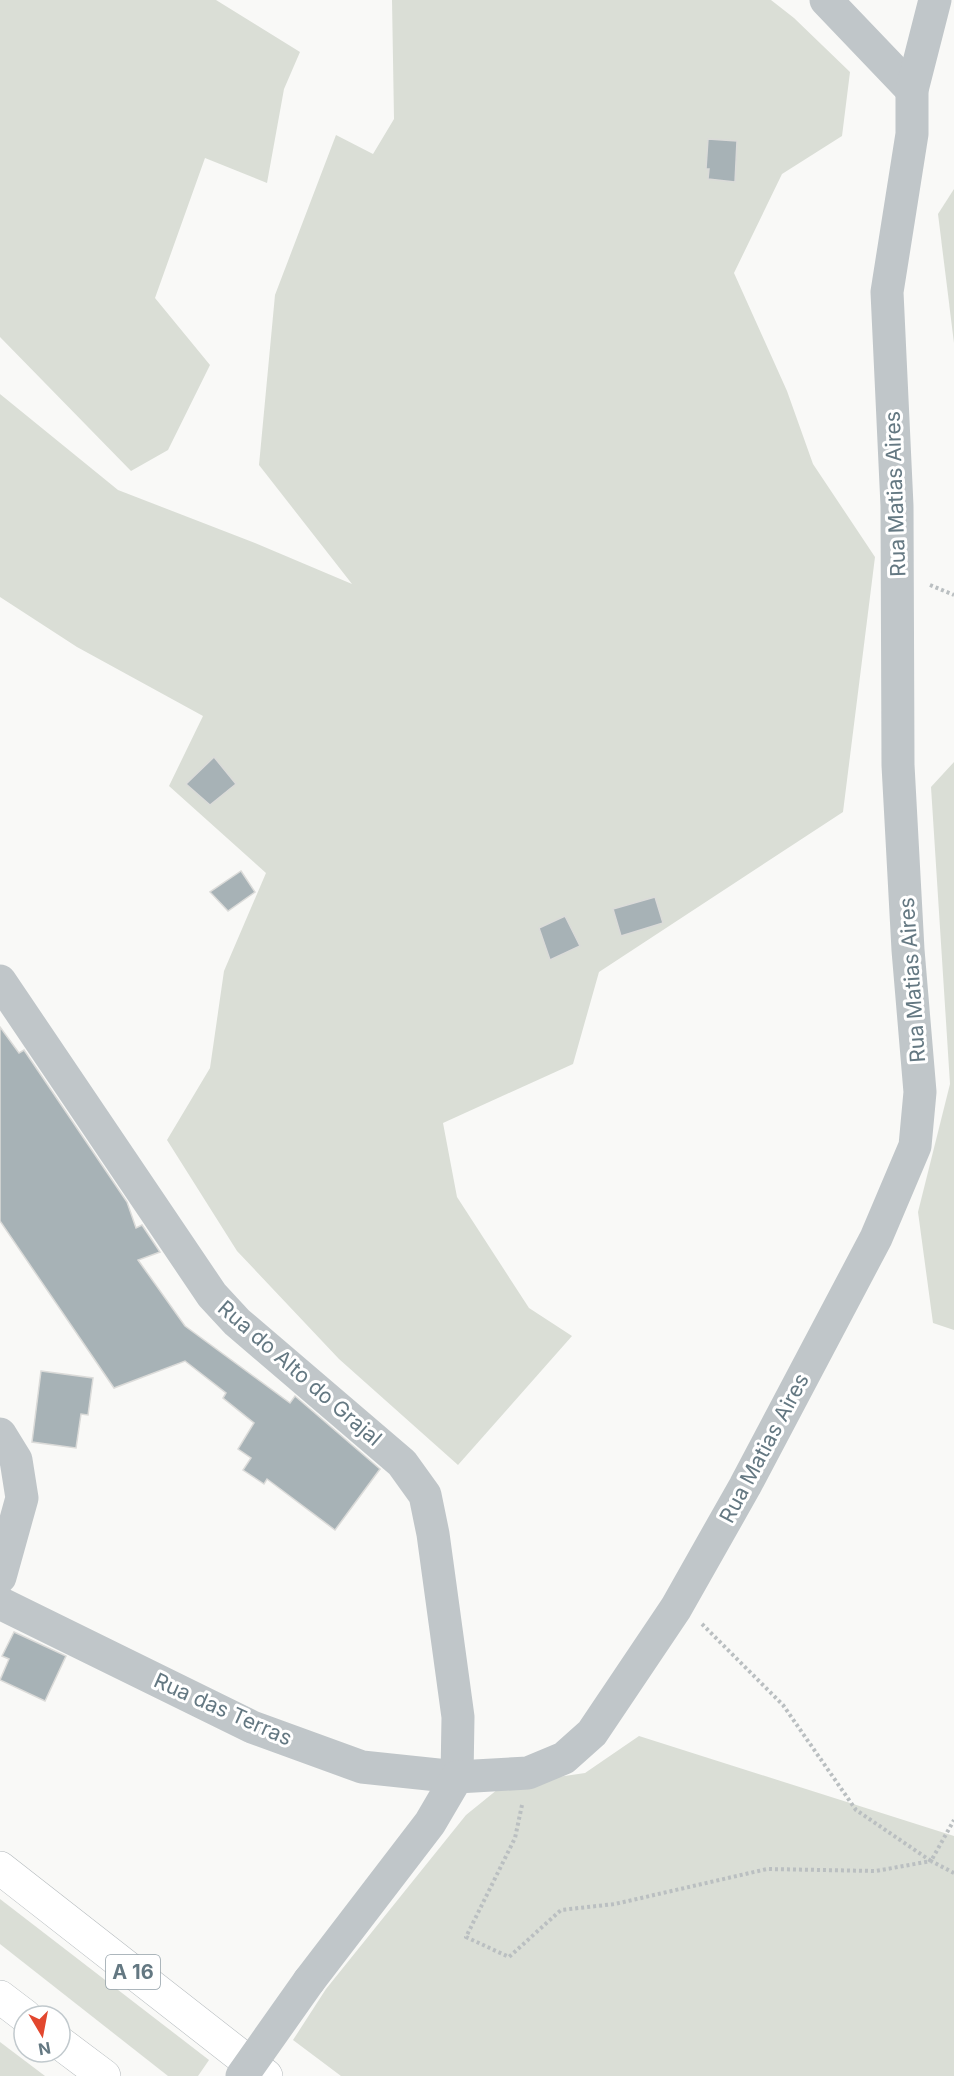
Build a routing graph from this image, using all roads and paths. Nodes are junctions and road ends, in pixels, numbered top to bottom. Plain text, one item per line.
1 (825, 0) edge
2 (935, 0) edge
3 (912, 90) junction
4 (0, 981) edge
5 (0, 1434) edge
6 (0, 1577) edge
7 (0, 1603) edge
8 (676, 1608) junction
9 (528, 1773) junction
10 (457, 1777) junction
11 (954, 1820) edge
12 (931, 1861) junction
13 (0, 1868) edge
14 (954, 1873) edge
15 (0, 1997) edge
16 (12, 2006) edge
17 (72, 2052) edge
18 (104, 2076) edge
19 (242, 2076) edge
20 (266, 2076) edge

1 - 3 street
2 - 3 street, Rua Matias Aires
3 - 8 street, Rua Matias Aires
4 - 10 street, Rua do Alto do Grajal
5 - 6 street
7 - 10 street, Rua das Terras
8 - 9 street, Rua Matias Aires
8 - 12 path
9 - 10 street, Rua Matias Aires
9 - 12 path
10 - 19 street, bridge
11 - 12 path
12 - 14 path
13 - 20 highway, A 16
15 - 16 highway
17 - 18 highway

